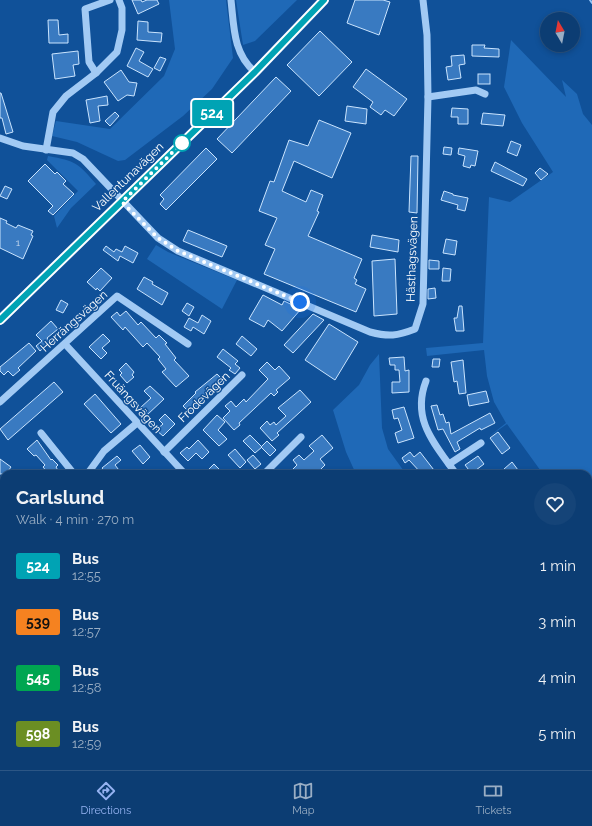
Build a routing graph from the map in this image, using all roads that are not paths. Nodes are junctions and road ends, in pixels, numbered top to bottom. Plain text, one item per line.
1 (110, 0) edge
2 (119, 0) edge
3 (231, 0) edge
4 (324, 0) edge
5 (423, 0) edge
6 (255, 72) junction
7 (96, 73) junction
8 (485, 94) dead end
9 (428, 97) junction
10 (0, 138) edge
11 (46, 150) junction
12 (122, 202) junction
13 (0, 320) edge
14 (65, 344) junction
15 (188, 344) dead end
16 (242, 375) dead end
17 (426, 381) dead end
18 (0, 402) edge
19 (137, 423) junction
20 (41, 433) dead end
21 (301, 437) dead end
22 (480, 443) dead end
23 (164, 452) junction
24 (449, 464) junction
25 (71, 470) edge
26 (91, 470) edge
27 (181, 470) edge
28 (268, 470) edge
29 (453, 470) edge

1 - 7 street
2 - 7 street
3 - 6 street
4 - 6 main road, Vallentunavägen
5 - 9 street, Hästhagsvägen
6 - 12 main road, Vallentunavägen
7 - 11 street
8 - 9 street
9 - 12 street, Hästhagsvägen
10 - 11 street
11 - 12 street
12 - 13 main road, Vallentunavägen
14 - 15 street, Herrängsvägen
14 - 18 street, Herrängsvägen
14 - 19 street, Fruängsvägen
16 - 23 street, Frodevägen
17 - 24 street
19 - 23 street, Fruängsvägen
19 - 26 street
20 - 25 street
21 - 28 street
22 - 24 street
23 - 27 street, Fruängsvägen
24 - 29 street

